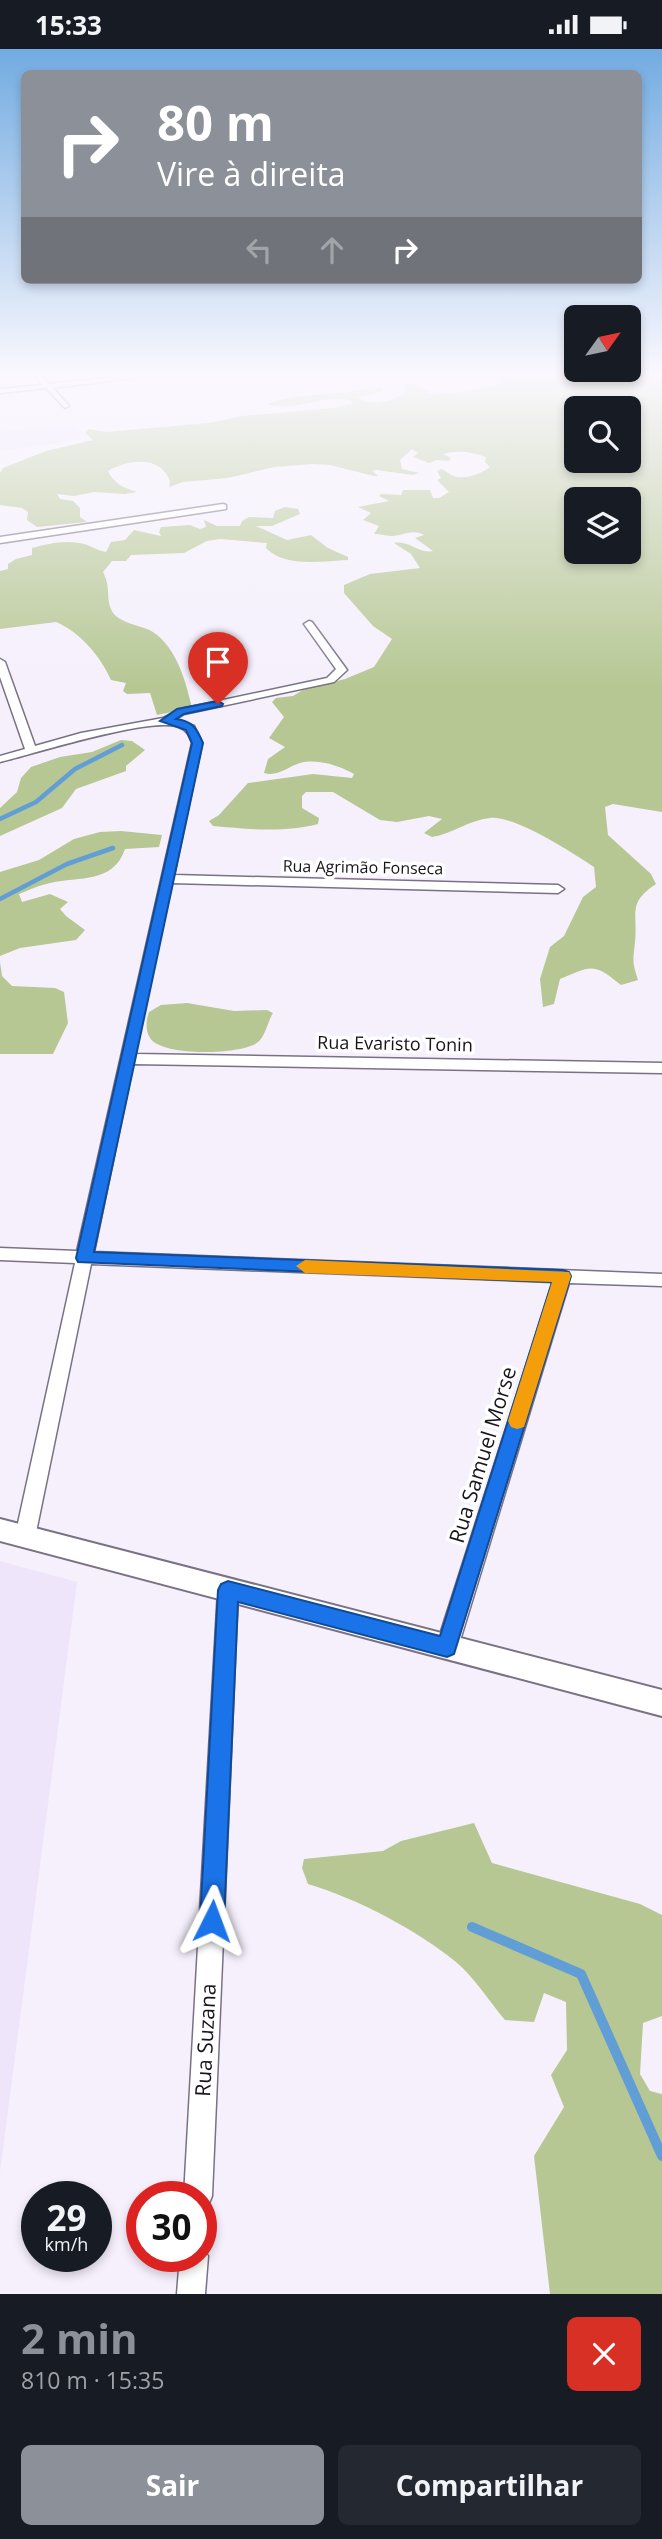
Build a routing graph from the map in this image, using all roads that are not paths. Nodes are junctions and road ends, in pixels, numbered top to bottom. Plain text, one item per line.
1 (223, 507) dead end
2 (0, 540) edge
3 (309, 624) dead end
4 (0, 662) edge
5 (166, 721) junction
6 (31, 751) junction
7 (0, 759) edge
8 (167, 879) junction
9 (558, 889) dead end
10 (128, 1059) junction
11 (662, 1068) edge
12 (0, 1254) edge
13 (84, 1258) junction
14 (563, 1276) junction
15 (662, 1280) edge
16 (0, 1530) edge
17 (25, 1537) junction
18 (228, 1590) junction
19 (447, 1647) junction
20 (662, 1703) edge
21 (199, 2181) edge
22 (193, 2272) edge
23 (191, 2294) edge

1 - 2 street
3 - 5 street
4 - 6 street
5 - 6 street
5 - 8 street
6 - 7 street
8 - 9 street, Rua Agrimão Fonseca
8 - 10 street
10 - 11 street, Rua Evaristo Tonin
10 - 13 street
12 - 13 street
13 - 14 street
13 - 17 street
14 - 15 street
14 - 19 street, Rua Samuel Morse
16 - 17 street
17 - 18 street
18 - 19 street
18 - 21 street, Rua Suzana
19 - 20 street
22 - 23 street

